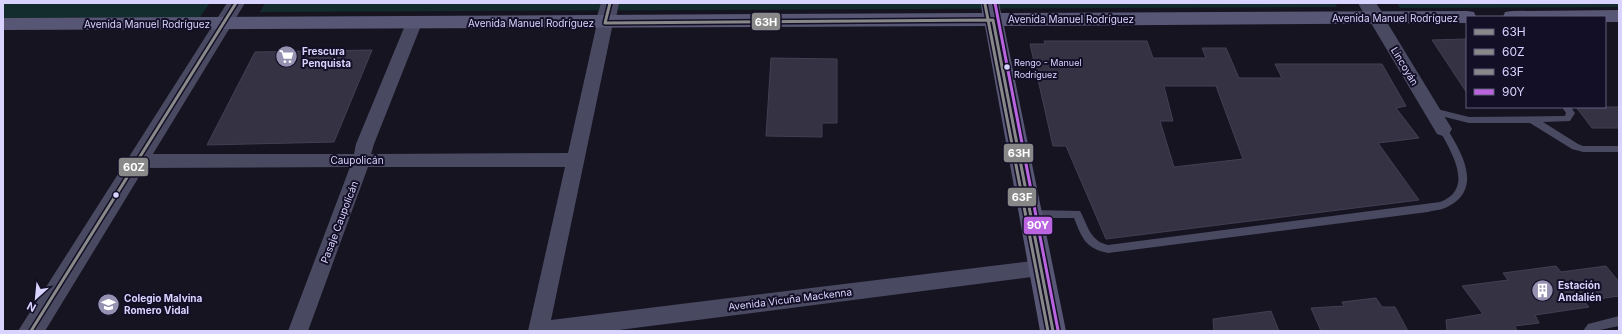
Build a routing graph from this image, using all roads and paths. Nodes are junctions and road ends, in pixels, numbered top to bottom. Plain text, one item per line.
1 (236, 3) edge
2 (610, 3) edge
3 (1372, 10) edge
4 (992, 11) edge
5 (1606, 16) edge
6 (1619, 16) edge
7 (1466, 17) edge
8 (605, 22) junction
9 (414, 23) junction
10 (3, 24) edge
11 (223, 24) junction
12 (1567, 108) edge
13 (1433, 111) junction
14 (1532, 120) junction
15 (1443, 129) joint
16 (1619, 149) edge
17 (360, 160) junction
18 (576, 160) junction
19 (137, 161) junction
20 (1030, 214) junction
21 (1040, 268) junction
22 (1619, 321) edge
23 (31, 331) edge
24 (298, 331) edge
25 (538, 331) edge
26 (1052, 331) edge
27 (1588, 331) edge

1 - 11 street
2 - 8 street
3 - 4 main road, Avenida Manuel Rodríguez
3 - 7 main road, Avenida Manuel Rodríguez
3 - 13 street, Lincoyán
4 - 8 main road, Avenida Manuel Rodríguez
4 - 20 main road
5 - 6 main road
8 - 9 main road, Avenida Manuel Rodríguez
8 - 18 street
9 - 11 main road, Avenida Manuel Rodríguez
9 - 17 street, Pasaje Caupolicán
10 - 11 main road, Avenida Manuel Rodríguez
11 - 19 street
12 - 14 lane
13 - 14 lane
13 - 15 street, Lincoyán
14 - 16 lane
15 - 20 lane
17 - 18 street, Caupolicán
17 - 19 street, Caupolicán
17 - 24 street, Pasaje Caupolicán
18 - 25 street
19 - 23 street
20 - 21 main road
21 - 25 street, Avenida Vicuña Mackenna
21 - 26 main road
22 - 27 lane

